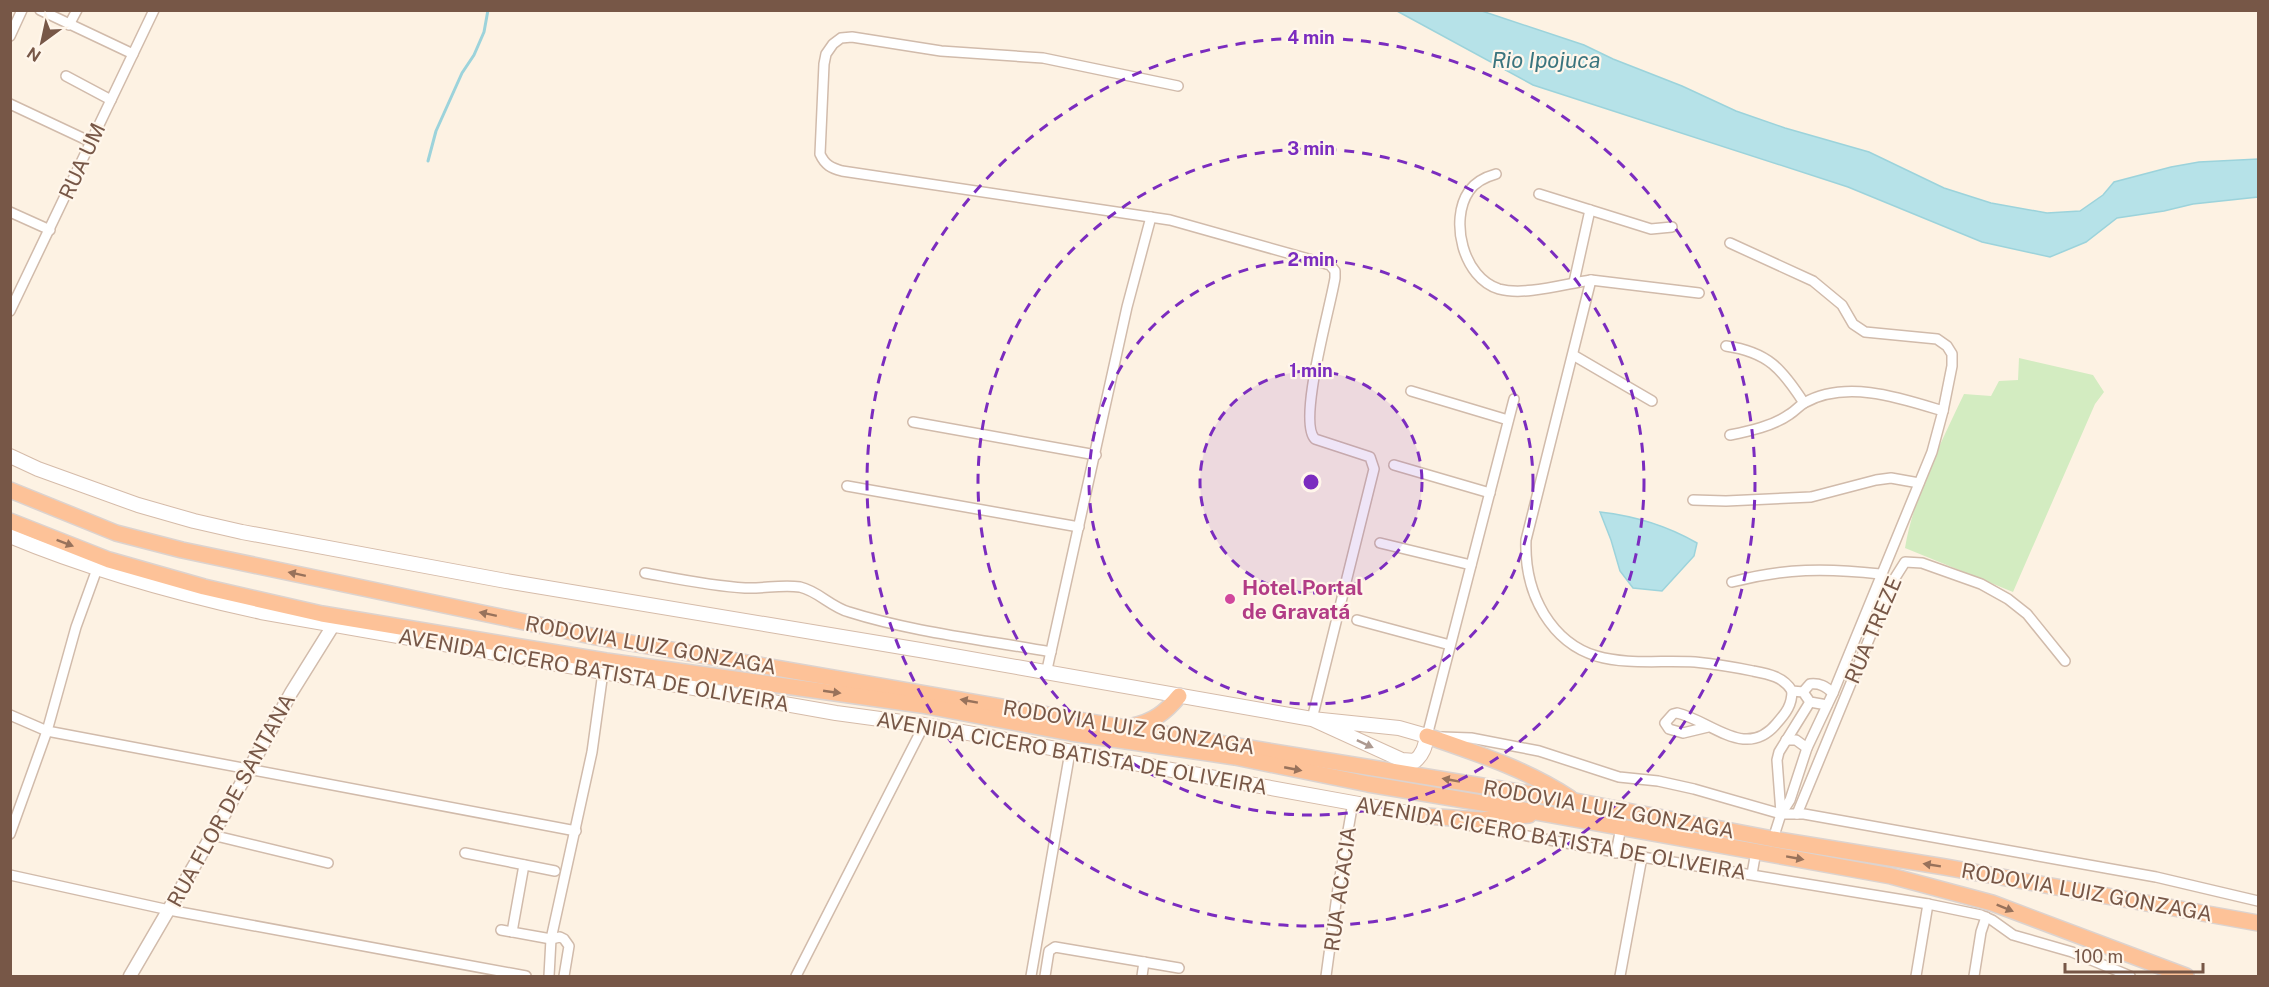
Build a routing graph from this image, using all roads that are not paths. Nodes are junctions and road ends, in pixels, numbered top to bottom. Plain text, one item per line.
1 (22, 10) edge
2 (40, 10) edge
3 (77, 10) edge
4 (154, 10) edge
5 (69, 25) junction
6 (10, 36) edge
7 (133, 54) junction
8 (66, 76) dead end
9 (1178, 86) dead end
10 (111, 100) junction
11 (10, 104) edge
12 (91, 142) junction
13 (1496, 174) dead end
14 (1539, 194) dead end
15 (1590, 210) junction
16 (10, 212) edge
17 (1151, 217) junction
18 (1672, 227) dead end
19 (50, 230) junction
20 (1730, 243) dead end
21 (1591, 280) junction
22 (1574, 282) junction
23 (1699, 293) dead end
24 (10, 311) edge
25 (1726, 346) dead end
26 (1574, 355) junction
27 (1411, 391) dead end
28 (1514, 399) dead end
29 (1652, 401) dead end
30 (1804, 403) junction
31 (1943, 411) junction
32 (1508, 420) junction
33 (912, 422) dead end
34 (1730, 435) dead end
35 (1096, 455) junction
36 (10, 456) edge
37 (1394, 465) dead end
38 (1919, 483) junction
39 (848, 486) dead end
40 (10, 490) edge
41 (1490, 493) junction
42 (1693, 500) dead end
43 (10, 521) edge
44 (1079, 527) junction
45 (10, 536) edge
46 (1380, 543) dead end
47 (1471, 566) junction
48 (97, 569) junction
49 (645, 573) dead end
50 (1880, 574) junction
51 (1732, 582) dead end
52 (1358, 620) dead end
53 (334, 624) junction
54 (1450, 645) junction
55 (1051, 652) junction
56 (2065, 661) dead end
57 (603, 672) junction
58 (1046, 674) junction
59 (1797, 692) junction
60 (1833, 693) junction
61 (1179, 696) junction
62 (1810, 702) junction
63 (1827, 705) junction
64 (10, 715) edge
65 (1312, 719) junction
66 (924, 725) junction
67 (1126, 727) junction
68 (1708, 727) dead end
69 (47, 731) junction
70 (1430, 737) junction
71 (1786, 740) junction
72 (1808, 748) junction
73 (1070, 752) junction
74 (250, 768) junction
75 (1778, 770) junction
76 (1798, 774) junction
77 (1575, 801) junction
78 (1353, 802) junction
79 (1542, 813) junction
80 (1781, 814) junction
81 (1797, 814) junction
82 (1425, 816) junction
83 (1621, 827) junction
84 (576, 831) junction
85 (10, 834) edge
86 (212, 835) junction
87 (1773, 839) junction
88 (1756, 851) junction
89 (1616, 853) junction
90 (465, 854) dead end
91 (1642, 858) junction
92 (328, 863) dead end
93 (524, 866) junction
94 (555, 871) dead end
95 (1752, 874) junction
96 (10, 875) edge
97 (2259, 901) edge
98 (1928, 904) junction
99 (169, 910) junction
100 (1986, 917) junction
101 (2259, 923) edge
102 (501, 930) dead end
103 (512, 932) junction
104 (551, 939) junction
105 (1144, 962) junction
106 (1179, 968) dead end
107 (130, 976) edge
108 (526, 976) edge
109 (549, 976) edge
110 (564, 976) edge
111 (796, 976) edge
112 (1033, 976) edge
113 (1045, 976) edge
114 (1142, 976) edge
115 (1326, 976) edge
116 (1620, 976) edge
117 (1916, 976) edge
118 (1974, 976) edge
119 (2130, 976) edge
120 (2186, 976) edge

1 - 6 street
2 - 5 street
3 - 5 street
4 - 7 street, RUA UM
5 - 7 street
7 - 10 street, RUA UM
8 - 10 street
9 - 17 street
10 - 12 street, RUA UM
11 - 12 street
12 - 19 street, RUA UM
13 - 22 street
14 - 15 street
15 - 18 street
15 - 22 street
16 - 19 street
17 - 35 street
17 - 65 street
19 - 24 street, RUA UM
20 - 31 street
21 - 22 street
21 - 23 street
21 - 26 street
25 - 30 street
26 - 29 street
26 - 59 street
27 - 32 street
28 - 32 street
30 - 31 street
30 - 34 street
31 - 38 street
32 - 41 street
33 - 35 street
35 - 44 street
36 - 58 main road
37 - 41 street
38 - 42 street
38 - 50 street
39 - 44 street
67 -> 40 highway, RODOVIA LUIZ GONZAGA
41 - 47 street
43 -> 79 highway, RODOVIA LUIZ GONZAGA
44 - 55 street
45 - 48 main road, AVENIDA CICERO BATISTA DE OLIVEIRA
46 - 47 street
47 - 54 street
48 - 53 main road, AVENIDA CICERO BATISTA DE OLIVEIRA
48 - 69 street
49 - 55 street
50 - 51 street
50 - 60 street
52 - 54 street
53 - 57 main road, AVENIDA CICERO BATISTA DE OLIVEIRA
53 - 74 street, RUA FLOR DE SANTANA
54 - 70 street
55 - 58 street
56 - 81 street, RUA TREZE
57 - 66 main road, AVENIDA CICERO BATISTA DE OLIVEIRA
57 - 84 street
58 - 61 main road
59 - 60 street
59 - 62 street
59 - 68 street
60 - 63 street
61 - 65 main road
61 - 67 highway
62 - 63 street
62 - 71 street
63 - 72 street
64 - 69 street
65 - 70 main road
65 -> 70 main road
66 - 73 main road, AVENIDA CICERO BATISTA DE OLIVEIRA
66 - 111 street
77 -> 67 highway, RODOVIA LUIZ GONZAGA
69 - 74 street
69 - 85 street
70 - 77 highway
70 - 80 street
71 - 72 street
71 - 75 street
72 - 76 street
73 - 78 main road, AVENIDA CICERO BATISTA DE OLIVEIRA
73 - 112 street
74 - 84 street
74 - 86 street, RUA FLOR DE SANTANA
75 - 76 street
75 - 80 street
76 - 80 street
77 - 87 highway, RODOVIA LUIZ GONZAGA
78 - 82 main road, AVENIDA CICERO BATISTA DE OLIVEIRA
78 - 115 street, RUA ACACIA
79 - 82 highway
79 - 83 highway, RODOVIA LUIZ GONZAGA
80 - 81 street
80 - 87 street
81 - 97 street
82 - 89 street, AVENIDA CICERO BATISTA DE OLIVEIRA
83 - 88 highway, RODOVIA LUIZ GONZAGA
83 - 89 street
84 - 104 street
86 - 92 street
86 - 99 street, RUA FLOR DE SANTANA
101 -> 87 highway, RODOVIA LUIZ GONZAGA
88 - 95 street
88 -> 120 highway, RODOVIA LUIZ GONZAGA
89 - 91 street, AVENIDA CICERO BATISTA DE OLIVEIRA
90 - 93 street
91 - 95 street, AVENIDA CICERO BATISTA DE OLIVEIRA
91 - 116 street
93 - 94 street
93 - 103 street
95 - 98 street, AVENIDA CICERO BATISTA DE OLIVEIRA
96 - 99 street
98 - 100 street, AVENIDA CICERO BATISTA DE OLIVEIRA
98 - 117 street
99 - 107 street, RUA FLOR DE SANTANA
99 - 108 street
100 - 118 street
100 - 119 street, AVENIDA CICERO BATISTA DE OLIVEIRA
102 - 103 street
103 - 104 street
104 - 109 street
104 - 110 street
105 - 106 street
105 - 113 street
105 - 114 street

